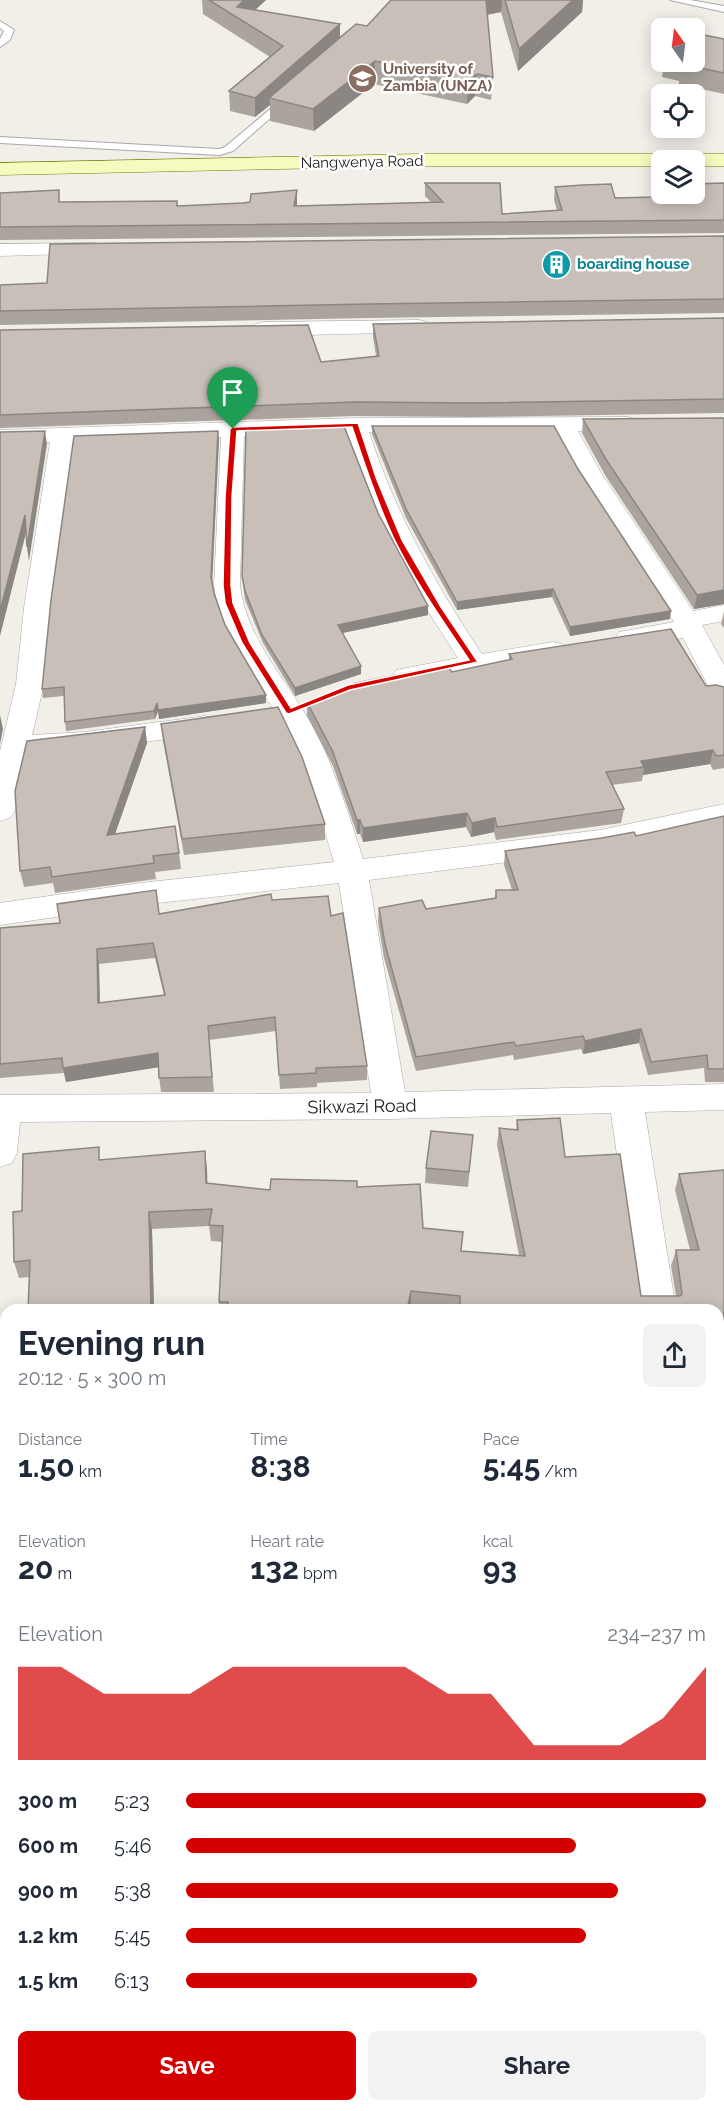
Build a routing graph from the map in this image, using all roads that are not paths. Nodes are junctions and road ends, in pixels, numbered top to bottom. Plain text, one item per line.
1 (675, 0) edge
2 (724, 9) edge
3 (0, 24) edge
4 (0, 44) edge
5 (292, 94) edge
6 (0, 140) edge
7 (724, 160) edge
8 (0, 169) edge
9 (115, 249) edge
10 (0, 250) edge
11 (444, 326) edge
12 (246, 329) edge
13 (645, 424) edge
14 (355, 425) junction
15 (563, 425) junction
16 (233, 429) junction
17 (62, 435) junction
18 (0, 437) edge
19 (724, 613) edge
20 (688, 624) junction
21 (474, 662) junction
22 (383, 681) edge
23 (724, 691) edge
24 (315, 700) edge
25 (289, 711) junction
26 (261, 716) edge
27 (228, 721) edge
28 (15, 746) junction
29 (0, 811) edge
30 (724, 814) edge
31 (352, 871) junction
32 (0, 914) edge
33 (724, 1097) edge
34 (626, 1099) junction
35 (390, 1106) junction
36 (2, 1108) edge
37 (0, 1153) edge
38 (657, 1304) edge

1 - 2 lane
3 - 4 lane
5 - 6 lane
7 - 8 main road, Nangwenya Road
9 - 10 street
11 - 12 street
13 - 15 street
14 - 15 street
14 - 16 street
14 - 21 street
15 - 20 street
16 - 17 street
16 - 25 street
17 - 18 street
17 - 28 street
19 - 20 street
20 - 21 street
20 - 23 street
21 - 22 street
24 - 25 street
25 - 26 street
25 - 31 street
27 - 28 street
28 - 29 street
30 - 31 street
31 - 32 street
31 - 35 street
33 - 34 street, Sikwazi Road
34 - 35 street, Sikwazi Road
34 - 38 street
35 - 36 street, Sikwazi Road
36 - 37 street

